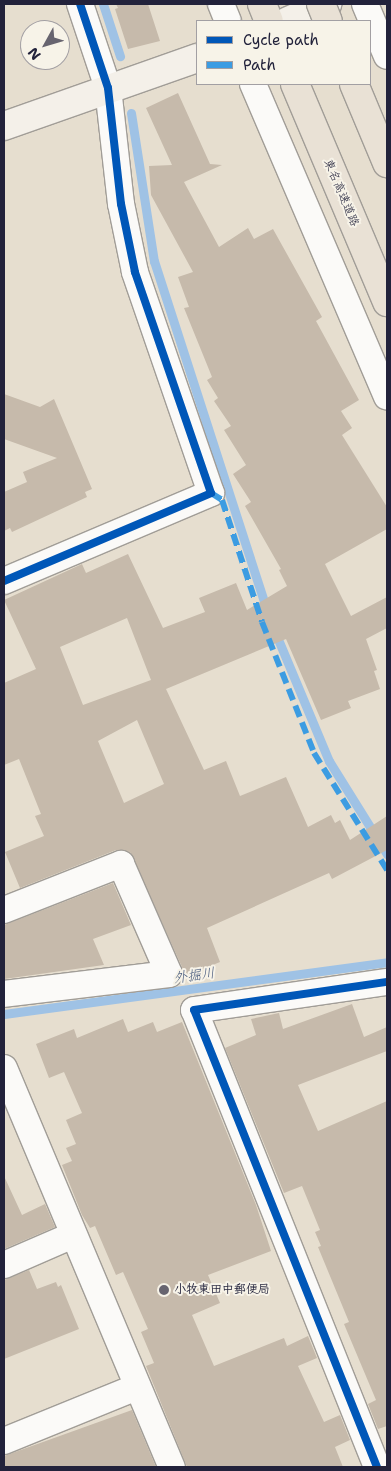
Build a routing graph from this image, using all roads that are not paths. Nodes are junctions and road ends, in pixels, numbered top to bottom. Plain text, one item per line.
1 (80, 4) edge
2 (221, 4) edge
3 (262, 4) edge
4 (321, 4) edge
5 (327, 4) edge
6 (365, 4) edge
7 (228, 20) edge
8 (269, 20) edge
9 (290, 20) edge
10 (328, 20) edge
11 (387, 56) edge
12 (196, 58) edge
13 (253, 85) edge
14 (295, 85) edge
15 (354, 85) edge
16 (108, 88) junction
17 (4, 126) edge
18 (387, 162) edge
19 (387, 302) edge
20 (387, 396) edge
21 (4, 581) edge
22 (4, 910) edge
23 (387, 982) edge
24 (4, 994) edge
25 (4, 1068) edge
26 (72, 1235) junction
27 (4, 1265) edge
28 (137, 1386) junction
29 (4, 1441) edge
30 (172, 1467) edge
31 (377, 1467) edge

1 - 16 street
2 - 7 street
3 - 8 highway
4 - 10 highway, bridge
5 - 9 street
6 - 11 street
12 - 16 street
13 - 20 street
14 - 19 highway, 東名高速道路
15 - 18 highway
16 - 17 street
16 - 21 street
22 - 24 street
23 - 31 street
25 - 26 street
26 - 27 street
26 - 28 street
28 - 29 street
28 - 30 street

